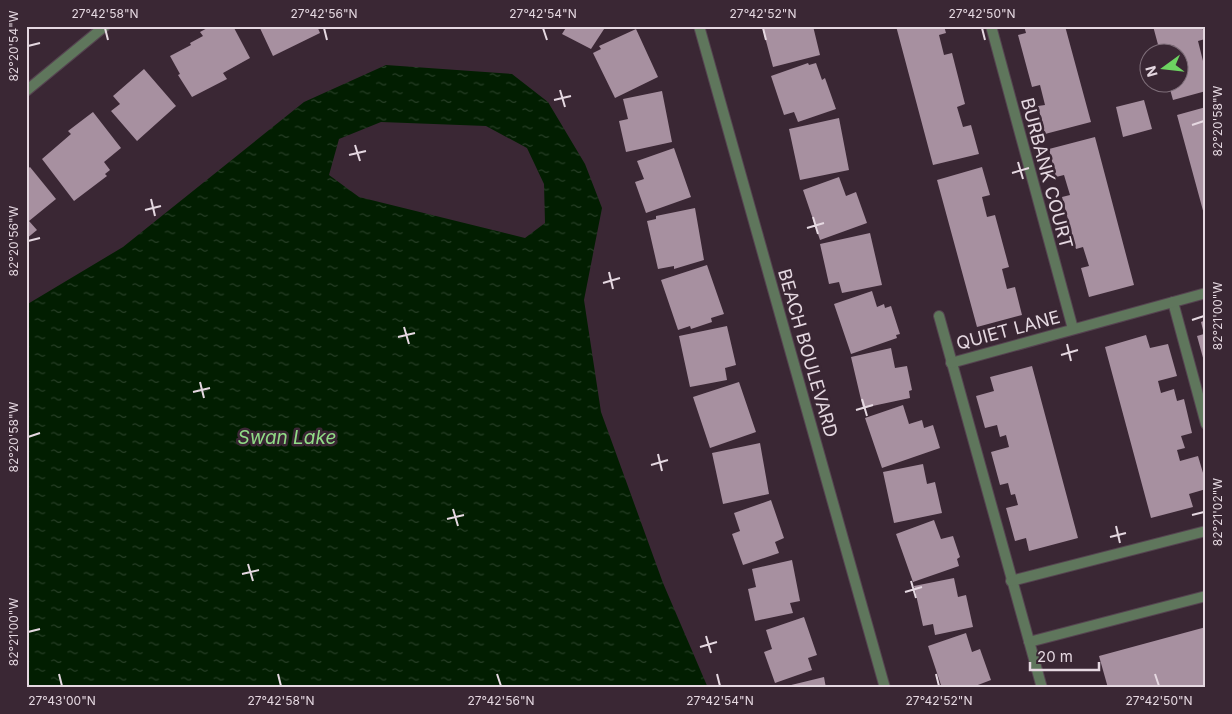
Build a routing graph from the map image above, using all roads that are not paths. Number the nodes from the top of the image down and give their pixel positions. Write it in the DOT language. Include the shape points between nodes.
graph roads {
  1 [pos="105,26"];
  2 [pos="699,26"];
  3 [pos="991,26"];
  4 [pos="26,90"];
  5 [pos="1206,293"];
  6 [pos="1174,302"];
  7 [pos="939,316"];
  8 [pos="1073,329"];
  9 [pos="951,362"];
  10 [pos="1206,424"];
  11 [pos="1206,531"];
  12 [pos="1011,581"];
  13 [pos="1206,596"];
  14 [pos="1029,642"];
  15 [pos="885,688"];
  16 [pos="1042,688"];
  1 -- 4 [label="street"];
  2 -- 15 [label="street, BEACH BOULEVARD"];
  3 -- 8 [label="street, BURBANK COURT"];
  5 -- 6 [label="street, QUIET LANE"];
  6 -- 8 [label="street, QUIET LANE"];
  6 -- 10 [label="street"];
  7 -- 9 [label="street"];
  8 -- 9 [label="street, QUIET LANE"];
  9 -- 12 [label="street"];
  11 -- 12 [label="street"];
  12 -- 14 [label="street"];
  13 -- 14 [label="street"];
  14 -- 16 [label="street"];
}
